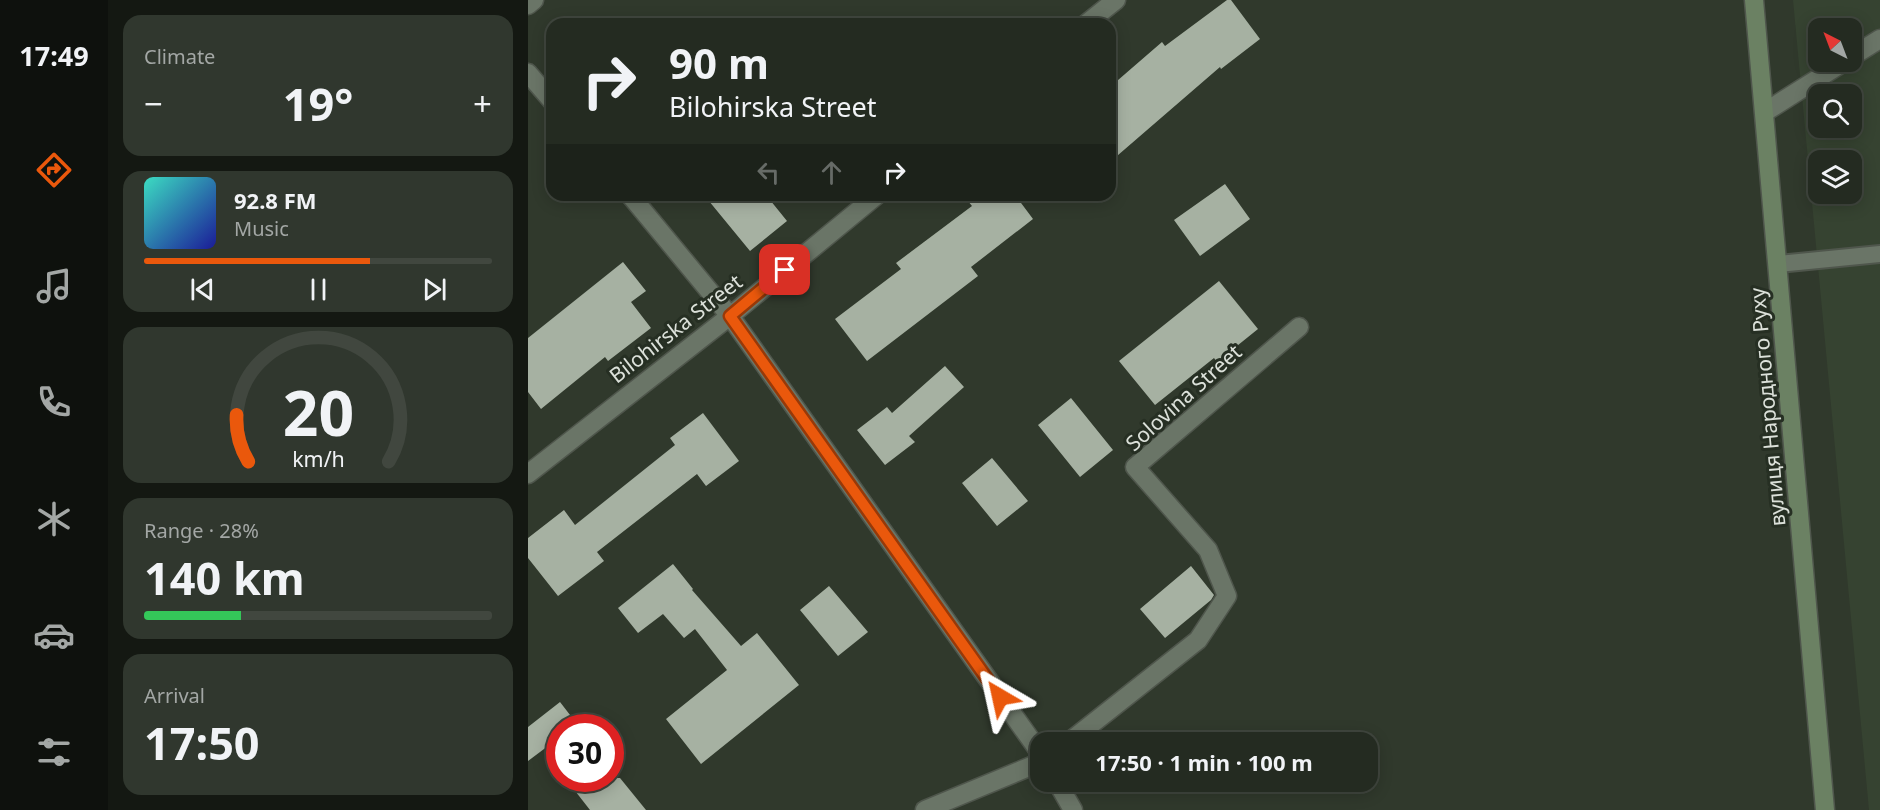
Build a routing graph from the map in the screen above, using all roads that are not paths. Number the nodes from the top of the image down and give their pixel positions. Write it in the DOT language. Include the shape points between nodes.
graph roads {
  1 [pos="534,0"];
  2 [pos="1116,0"];
  3 [pos="1754,0"];
  4 [pos="528,5"];
  5 [pos="1094,18"];
  6 [pos="1880,39"];
  7 [pos="1862,50"];
  8 [pos="1828,72"];
  9 [pos="528,74"];
  10 [pos="546,94"];
  11 [pos="1765,112"];
  12 [pos="635,201"];
  13 [pos="871,201"];
  14 [pos="1880,254"];
  15 [pos="1778,264"];
  16 [pos="730,316"];
  17 [pos="1299,327"];
  18 [pos="528,474"];
  19 [pos="1082,732"];
  20 [pos="1030,739"];
  21 [pos="1030,767"];
  22 [pos="1063,792"];
  23 [pos="925,810"];
  24 [pos="1073,810"];
  25 [pos="1825,810"];
  1 -- 4 [label="street"];
  2 -- 5 [label="street"];
  3 -- 11 [label="main road, вулиця Народного Руху"];
  6 -- 7 [label="street"];
  8 -- 11 [label="street"];
  9 -- 10 [label="street"];
  11 -- 15 [label="main road, вулиця Народного Руху"];
  12 -- 16 [label="street"];
  13 -- 16 [label="street, Bilohirska Street"];
  14 -- 15 [label="lane"];
  15 -- 25 [label="main road, вулиця Народного Руху"];
  16 -- 18 [label="street, Bilohirska Street"];
  16 -- 20 [label="street"];
  17 -- 19 [label="street, Solovina Street" via="1135,467 1208,550 1227,596 1198,640"];
  21 -- 23 [label="street"];
  22 -- 24 [label="street"];
}
